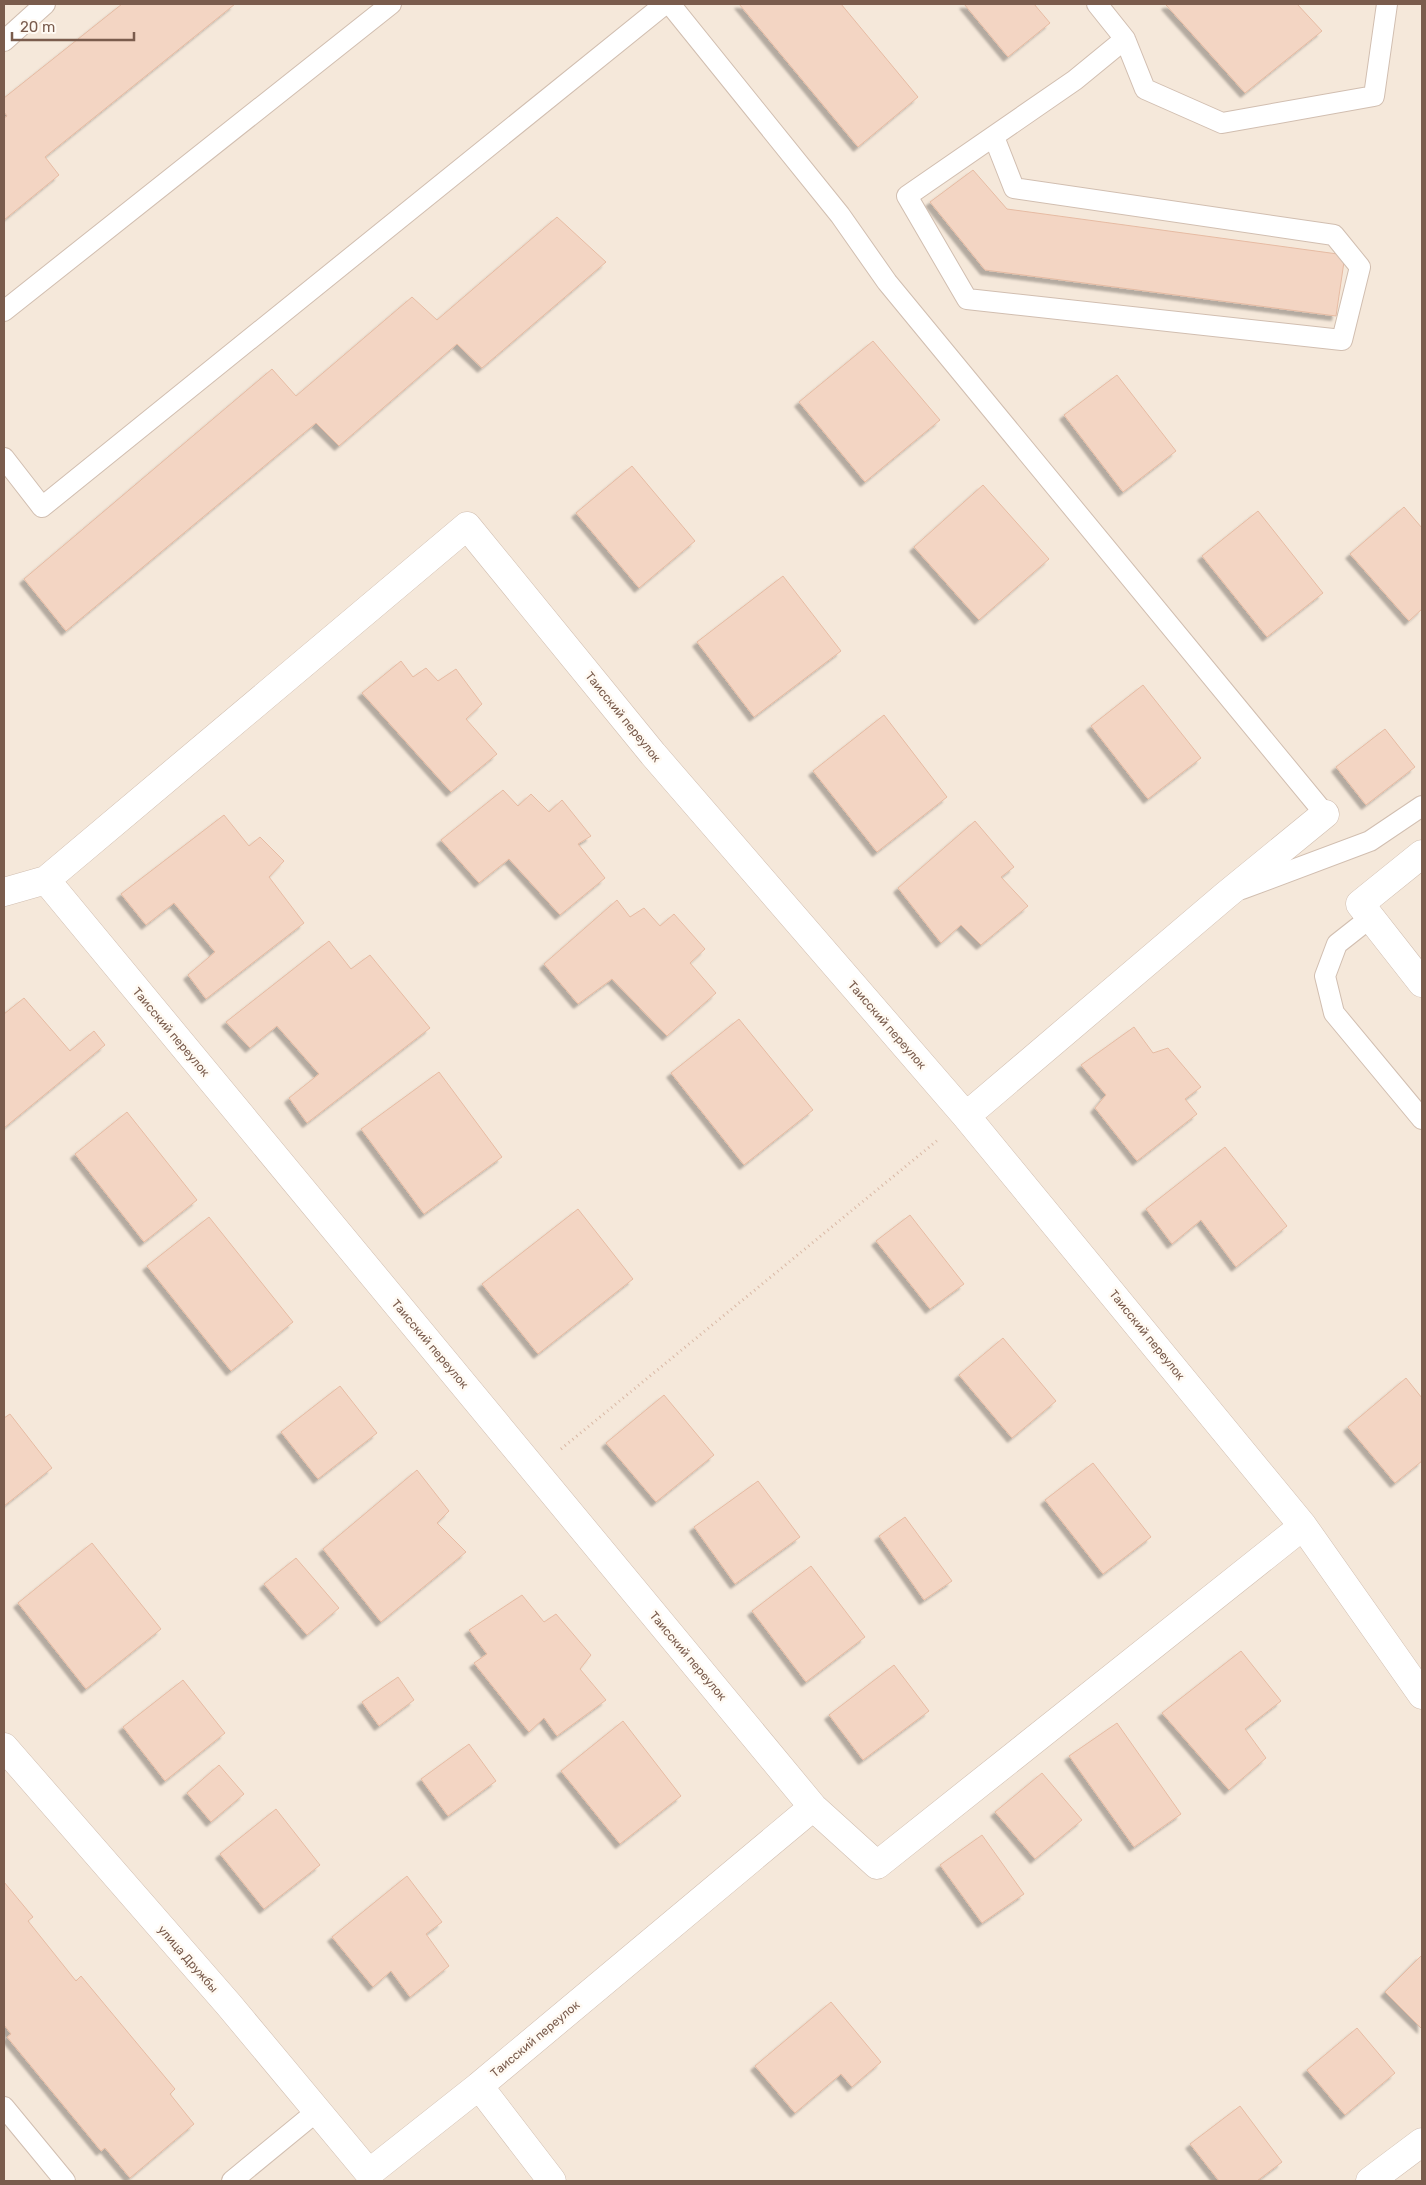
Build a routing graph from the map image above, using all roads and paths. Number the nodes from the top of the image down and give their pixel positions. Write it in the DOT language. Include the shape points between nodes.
graph roads {
  1 [pos="45,4"];
  2 [pos="390,4"];
  3 [pos="665,4"];
  4 [pos="670,4"];
  5 [pos="1097,4"];
  6 [pos="1387,4"];
  7 [pos="1125,39"];
  8 [pos="4,41"];
  9 [pos="994,137"];
  10 [pos="4,311"];
  11 [pos="4,458"];
  12 [pos="1422,806"];
  13 [pos="1325,814"];
  14 [pos="1422,854"];
  15 [pos="46,880"];
  16 [pos="4,892"];
  17 [pos="1226,895"];
  18 [pos="1370,918"];
  19 [pos="1422,983"];
  20 [pos="966,1116"];
  21 [pos="1422,1119"];
  22 [pos="534,1470"];
  23 [pos="1303,1526"];
  24 [pos="1422,1695"];
  25 [pos="4,1747"];
  26 [pos="814,1807"];
  27 [pos="479,2086"];
  28 [pos="4,2107"];
  29 [pos="316,2112"];
  30 [pos="1422,2142"];
  31 [pos="369,2173"];
  32 [pos="65,2181"];
  33 [pos="232,2181"];
  34 [pos="552,2181"];
  35 [pos="1370,2181"];
  1 -- 8 [label="lane"];
  2 -- 10 [label="lane"];
  3 -- 11 [label="lane" via="42,507"];
  4 -- 13 [label="lane" via="840,215 887,282"];
  5 -- 7 [label="lane"];
  6 -- 7 [label="lane" via="1374,96 1222,123 1145,88"];
  7 -- 9 [label="lane" via="1075,80 907,196 967,299 1342,340 1360,267 1334,234 1014,188"];
  12 -- 17 [label="lane" via="1370,841"];
  13 -- 17 [label="street"];
  14 -- 18 [label="street" via="1360,904"];
  15 -- 16 [label="street"];
  15 -- 20 [label="street, Таисский переулок" via="467,526 653,754"];
  15 -- 22 [label="street, Таисский переулок"];
  17 -- 20 [label="street"];
  18 -- 19 [label="street"];
  18 -- 21 [label="lane" via="1337,944 1325,976 1334,1013"];
  20 -- 22 [label="path"];
  20 -- 23 [label="street, Таисский переулок"];
  22 -- 26 [label="street, Таисский переулок"];
  23 -- 24 [label="street, Таисский переулок"];
  23 -- 26 [label="street, Таисский переулок" via="877,1865"];
  25 -- 29 [label="street, улица Дружбы" via="228,2005"];
  26 -- 27 [label="street, Таисский переулок"];
  27 -- 31 [label="street, Таисский переулок"];
  27 -- 34 [label="street"];
  28 -- 32 [label="lane"];
  29 -- 31 [label="street, улица Дружбы"];
  29 -- 33 [label="lane"];
  30 -- 35 [label="street"];
}
